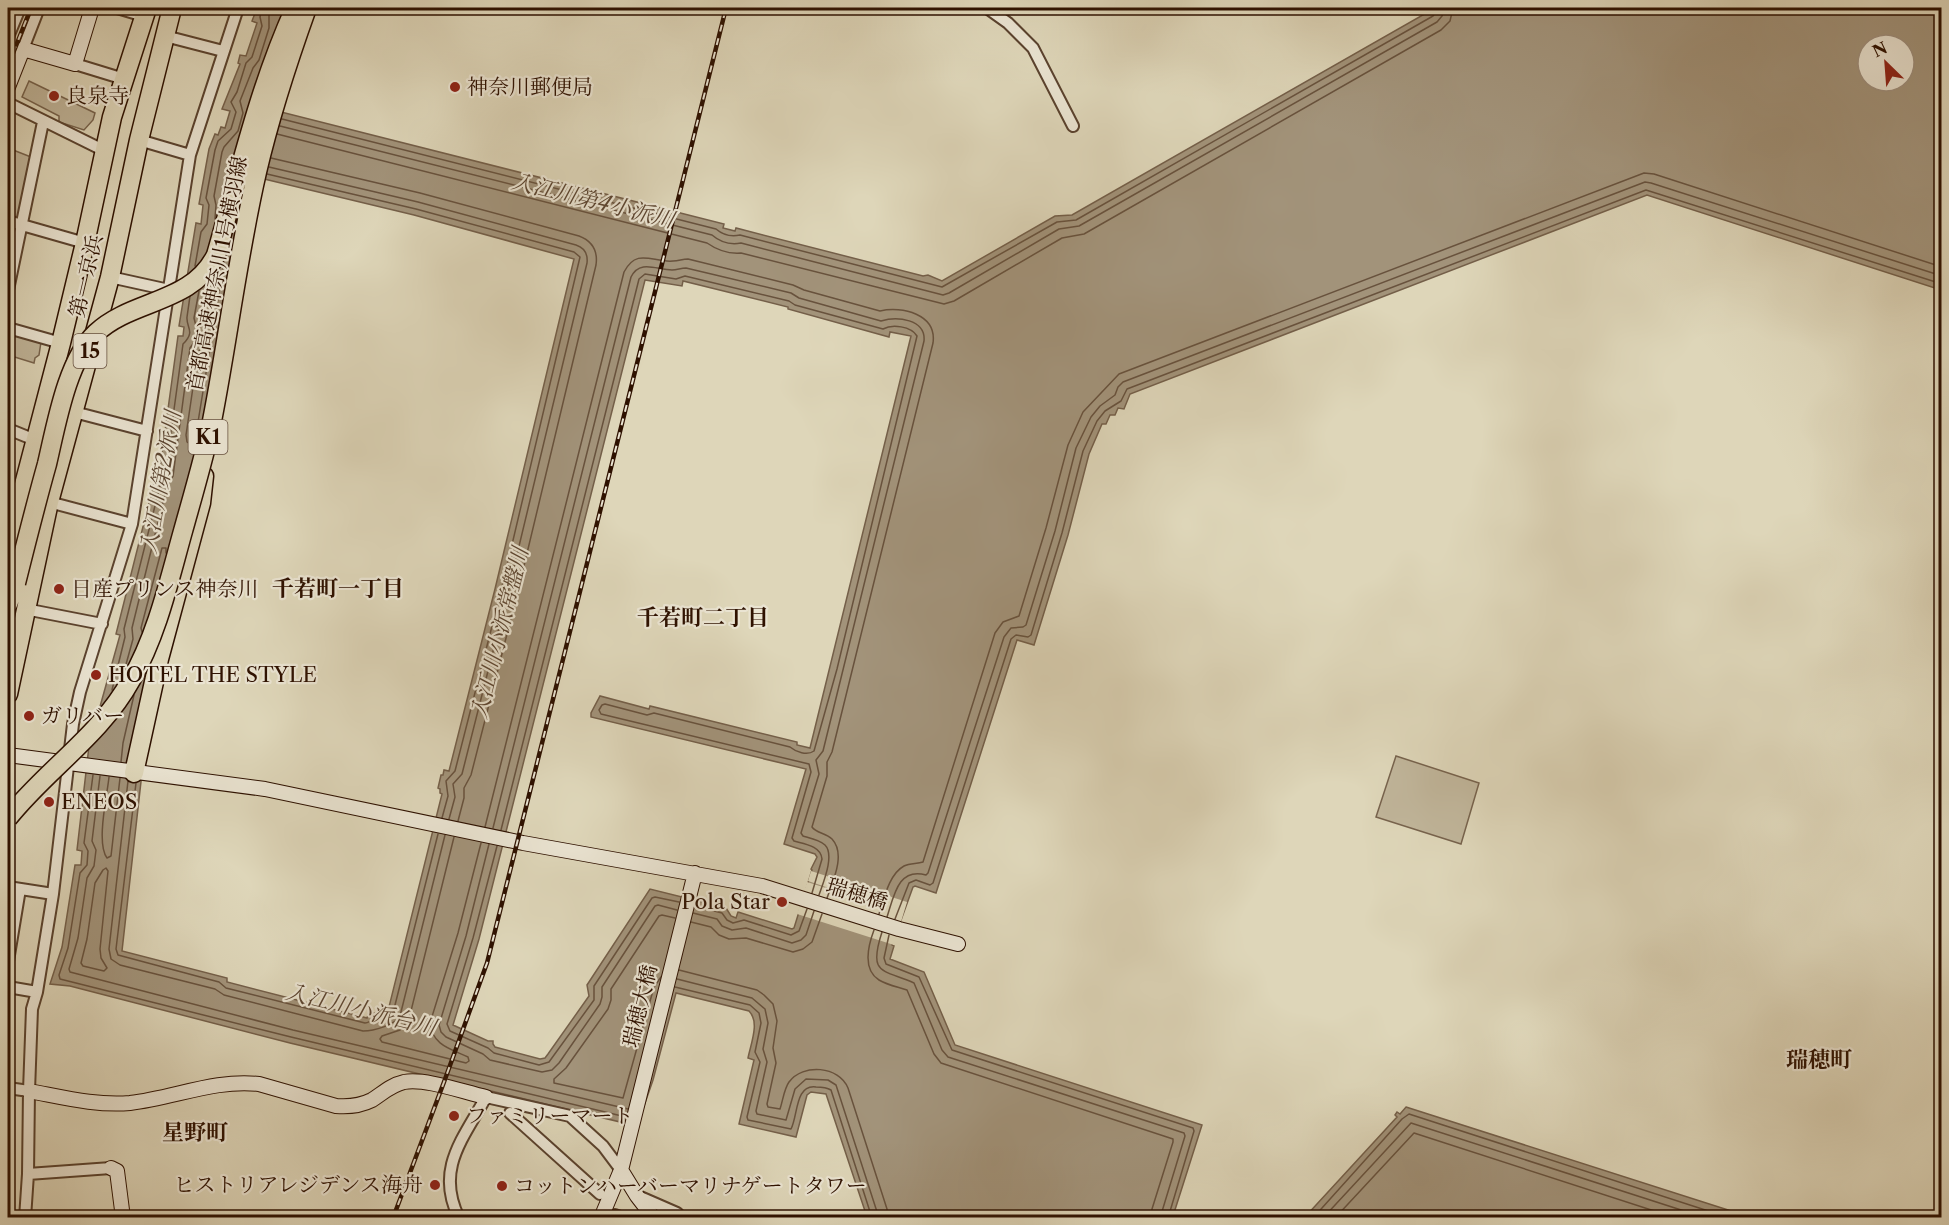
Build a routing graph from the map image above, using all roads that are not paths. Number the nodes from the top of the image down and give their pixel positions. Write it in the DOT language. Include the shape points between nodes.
graph roads {
  1 [pos="20,8"];
  2 [pos="39,8"];
  3 [pos="92,8"];
  4 [pos="117,8"];
  5 [pos="172,8"];
  6 [pos="238,8"];
  7 [pos="296,8"];
  8 [pos="308,8"];
  9 [pos="987,8"];
  10 [pos="146,12"];
  11 [pos="8,33"];
  12 [pos="165,36"];
  13 [pos="22,49"];
  14 [pos="223,51"];
  15 [pos="75,64"];
  16 [pos="124,79"];
  17 [pos="8,87"];
  18 [pos="8,103"];
  19 [pos="43,122"];
  20 [pos="1073,126"];
  21 [pos="139,140"];
  22 [pos="105,151"];
  23 [pos="190,155"];
  24 [pos="8,222"];
  25 [pos="21,226"];
  26 [pos="85,243"];
  27 [pos="81,261"];
  28 [pos="111,272"];
  29 [pos="8,290"];
  30 [pos="169,290"];
  31 [pos="8,327"];
  32 [pos="61,343"];
  33 [pos="74,412"];
  34 [pos="211,424"];
  35 [pos="8,429"];
  36 [pos="147,431"];
  37 [pos="34,440"];
  38 [pos="50,502"];
  39 [pos="132,524"];
  40 [pos="8,546"];
  41 [pos="16,606"];
  42 [pos="102,624"];
  43 [pos="8,694"];
  44 [pos="8,756"];
  45 [pos="67,764"];
  46 [pos="134,773"];
  47 [pos="8,798"];
  48 [pos="8,818"];
  49 [pos="694,873"];
  50 [pos="8,887"];
  51 [pos="20,889"];
  52 [pos="53,894"];
  53 [pos="958,944"];
  54 [pos="8,961"];
  55 [pos="8,987"];
  56 [pos="37,992"];
  57 [pos="8,1088"];
  58 [pos="29,1091"];
  59 [pos="486,1098"];
  60 [pos="510,1113"];
  61 [pos="111,1168"];
  62 [pos="621,1170"];
  63 [pos="28,1174"];
  64 [pos="600,1194"];
  65 [pos="638,1196"];
  66 [pos="25,1218"];
  67 [pos="123,1218"];
  68 [pos="459,1218"];
  69 [pos="602,1218"];
  70 [pos="623,1218"];
  71 [pos="654,1218"];
  72 [pos="682,1218"];
  1 -- 11 [label="street"];
  2 -- 13 [label="street"];
  3 -- 15 [label="street"];
  4 -- 10 [label="street"];
  5 -- 12 [label="highway, 第一京浜 / 15"];
  6 -- 14 [label="street"];
  7 -- 41 [label="highway, bridge" via="267,76 210,266 182,290 111,321 89,340 76,361 16,583"];
  7 -- 47 [label="highway, 首都高速神奈川1号横羽線 / K1, bridge" via="247,171 201,422 141,631 120,676 99,706"];
  8 -- 34 [label="highway, 首都高速神奈川1号横羽線 / K1, bridge" via="281,84 257,173"];
  9 -- 20 [label="street" via="1033,48"];
  10 -- 16 [label="highway, 第一京浜 / 15"];
  12 -- 14 [label="street"];
  12 -- 21 [label="highway, 第一京浜 / 15"];
  13 -- 15 [label="street"];
  13 -- 17 [label="street"];
  14 -- 23 [label="street"];
  15 -- 16 [label="street"];
  16 -- 22 [label="highway, 第一京浜 / 15"];
  18 -- 19 [label="street"];
  19 -- 22 [label="street"];
  19 -- 25 [label="street"];
  21 -- 23 [label="street"];
  21 -- 28 [label="highway, 第一京浜 / 15"];
  22 -- 26 [label="highway, 第一京浜 / 15"];
  23 -- 30 [label="street"];
  24 -- 25 [label="street"];
  25 -- 26 [label="street"];
  25 -- 29 [label="street"];
  26 -- 27 [label="highway, 第一京浜 / 15"];
  27 -- 28 [label="highway"];
  27 -- 32 [label="highway, 第一京浜 / 15"];
  28 -- 30 [label="street"];
  28 -- 33 [label="highway, 第一京浜 / 15"];
  30 -- 36 [label="street"];
  31 -- 32 [label="street"];
  32 -- 37 [label="highway, 第一京浜 / 15"];
  33 -- 36 [label="street"];
  33 -- 38 [label="highway, 第一京浜 / 15"];
  34 -- 46 [label="highway, bridge" via="201,503 159,659"];
  34 -- 48 [label="highway, 首都高速神奈川1号横羽線 / K1, bridge" via="169,580 139,667 97,726"];
  35 -- 37 [label="street"];
  36 -- 39 [label="street"];
  37 -- 40 [label="highway, 第一京浜 / 15"];
  38 -- 39 [label="street"];
  38 -- 41 [label="highway, 第一京浜 / 15"];
  39 -- 42 [label="street"];
  41 -- 42 [label="street"];
  41 -- 43 [label="highway, 第一京浜 / 15"];
  42 -- 45 [label="street" via="80,692"];
  44 -- 45 [label="street, 瑞穂橋"];
  45 -- 46 [label="street, 瑞穂橋"];
  45 -- 52 [label="street"];
  46 -- 49 [label="street, 瑞穂橋" via="265,789 568,852"];
  49 -- 53 [label="street, 瑞穂橋" via="762,886"];
  49 -- 62 [label="street, 瑞穂大橋"];
  50 -- 51 [label="street"];
  51 -- 52 [label="street"];
  51 -- 54 [label="street"];
  52 -- 56 [label="street"];
  55 -- 56 [label="street"];
  56 -- 58 [label="street" via="32,1009"];
  57 -- 58 [label="street"];
  58 -- 59 [label="street" via="108,1104 151,1100 230,1083 259,1084 336,1106 351,1106 410,1081"];
  58 -- 63 [label="street"];
  59 -- 62 [label="street" via="570,1116 603,1146"];
  59 -- 68 [label="street" via="451,1163 450,1192"];
  60 -- 64 [label="street"];
  61 -- 63 [label="street"];
  61 -- 67 [label="street" via="117,1171"];
  62 -- 65 [label="street"];
  62 -- 69 [label="street, 瑞穂大橋"];
  63 -- 66 [label="street"];
  65 -- 71 [label="street"];
  65 -- 72 [label="street"];
  69 -- 70 [label="street"];
}
